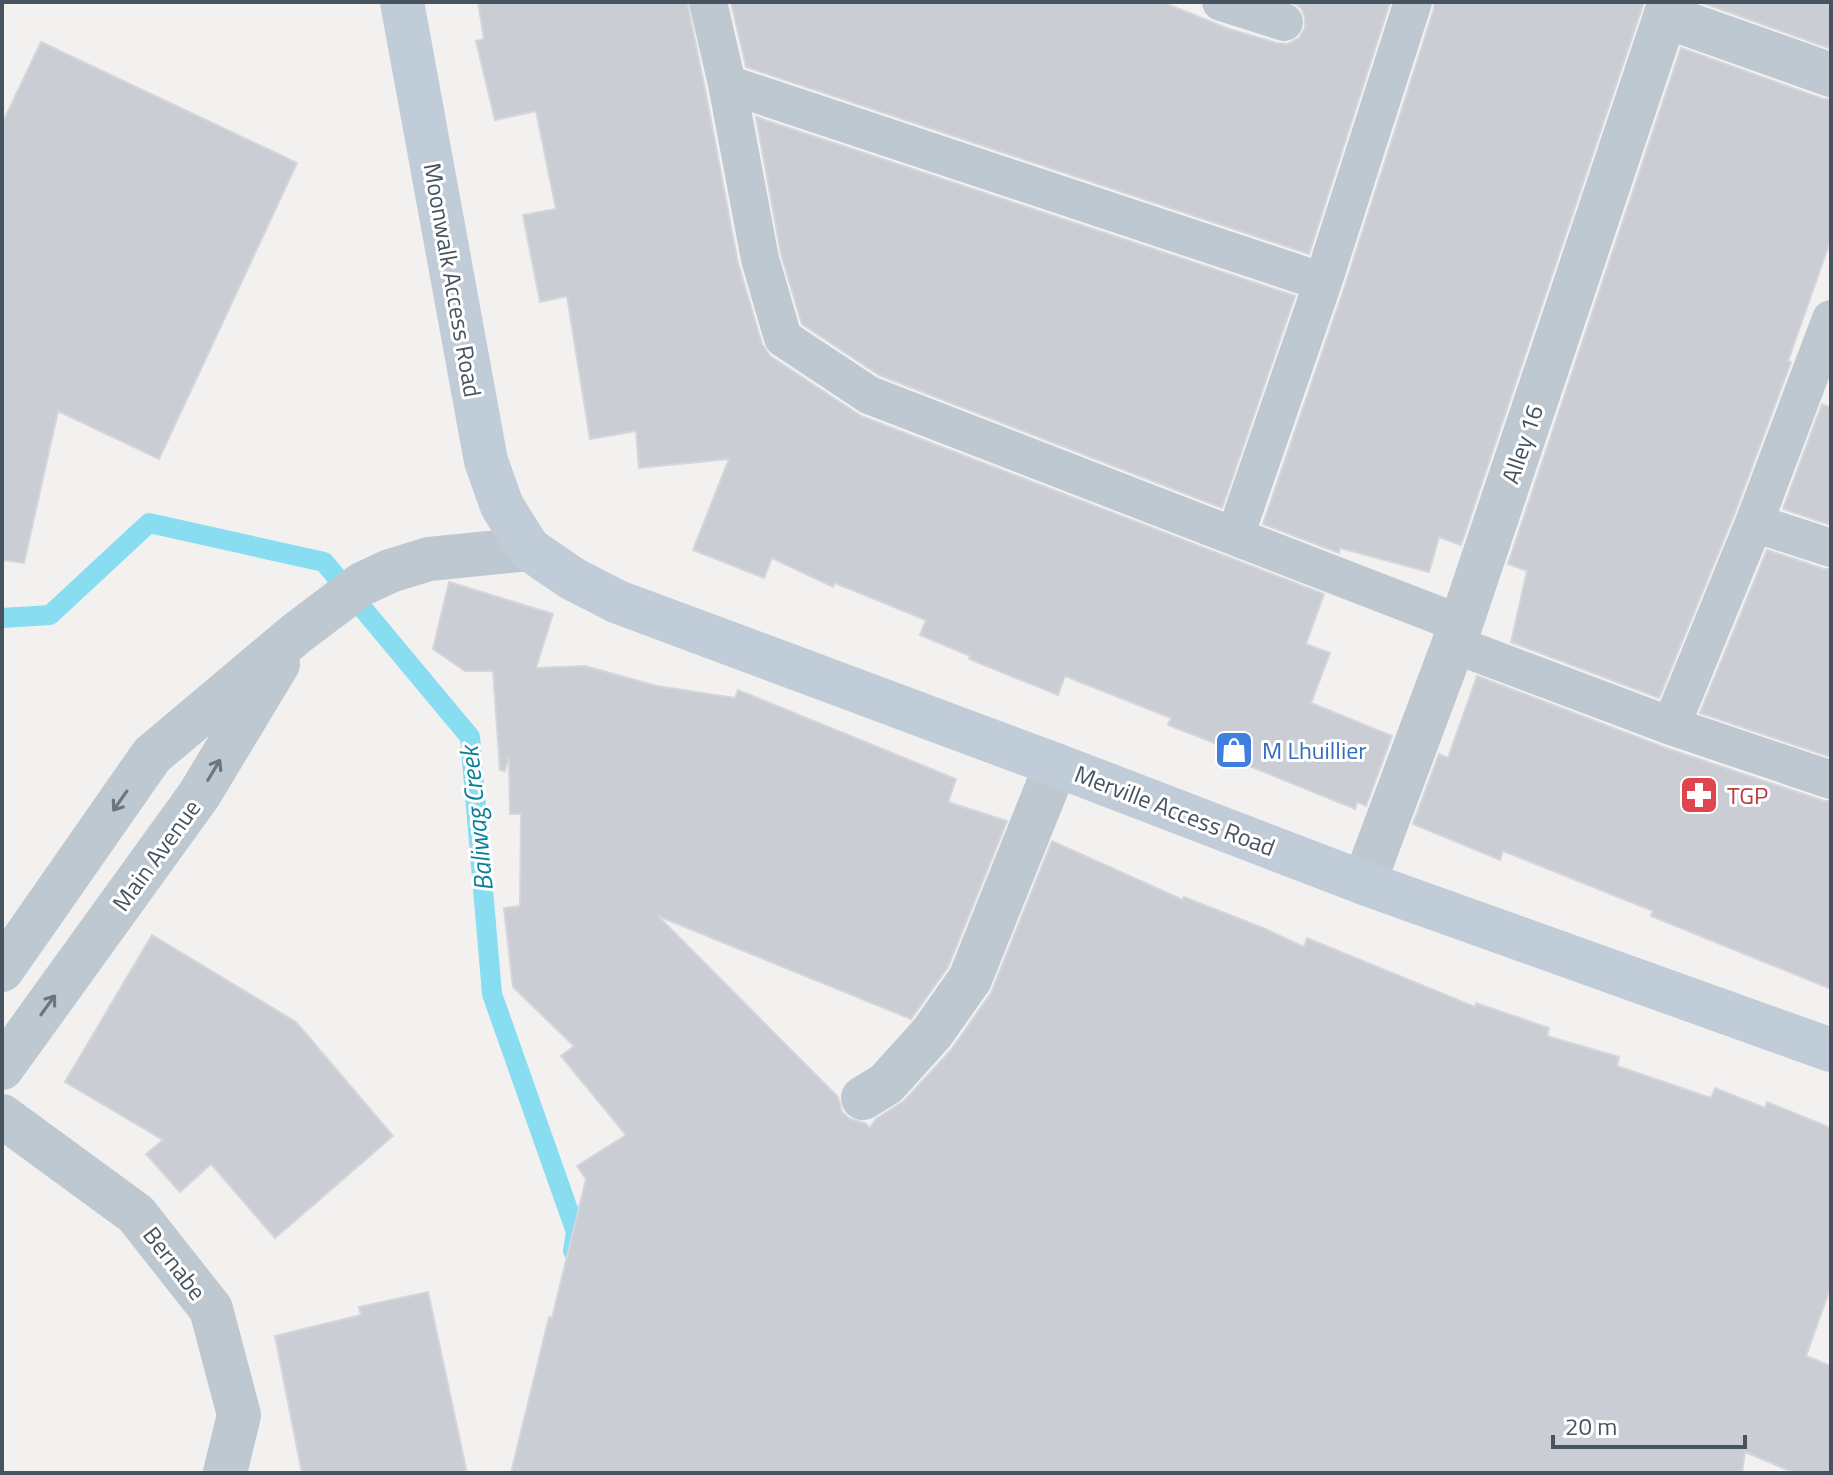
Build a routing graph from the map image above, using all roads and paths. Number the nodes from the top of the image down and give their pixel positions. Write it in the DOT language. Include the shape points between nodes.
graph roads {
  1 [pos="402,2"];
  2 [pos="708,2"];
  3 [pos="1221,2"];
  4 [pos="1413,2"];
  5 [pos="1668,9"];
  6 [pos="1284,22"];
  7 [pos="1831,75"];
  8 [pos="727,84"];
  9 [pos="1323,282"];
  10 [pos="1831,319"];
  11 [pos="1754,523"];
  12 [pos="1235,536"];
  13 [pos="1831,548"];
  14 [pos="529,549"];
  15 [pos="297,633"];
  16 [pos="1457,634"];
  17 [pos="1671,726"];
  18 [pos="1056,765"];
  19 [pos="1831,780"];
  20 [pos="1364,883"];
  21 [pos="2,970"];
  22 [pos="1831,1050"];
  23 [pos="2,1068"];
  24 [pos="863,1098"];
  25 [pos="2,1116"];
  26 [pos="225,1473"];
  1 -- 14 [label="street, Moonwalk Access Road" via="486,461 502,506"];
  2 -- 8 [label="lane"];
  3 -- 6 [label="lane"];
  4 -- 9 [label="lane"];
  5 -- 7 [label="street"];
  5 -- 16 [label="street, Alley 16"];
  8 -- 9 [label="lane"];
  8 -- 12 [label="lane" via="760,259 783,338 869,395"];
  9 -- 12 [label="lane"];
  10 -- 11 [label="lane"];
  11 -- 13 [label="lane"];
  11 -- 17 [label="lane"];
  12 -- 16 [label="lane"];
  14 -- 15 [label="street, Main Avenue" via="429,559 390,571 362,584"];
  14 -- 18 [label="street, Merville Access Road" via="618,602"];
  15 -- 21 [label="street, Main Avenue, one-way" via="152,755"];
  23 -- 15 [label="street, Main Avenue, one-way" via="199,795"];
  16 -- 17 [label="lane"];
  16 -- 20 [label="street, Alley 16"];
  17 -- 19 [label="lane"];
  18 -- 20 [label="street, Merville Access Road"];
  18 -- 24 [label="street" via="970,979 932,1033 886,1084"];
  20 -- 22 [label="street, Merville Access Road"];
  25 -- 26 [label="street, Bernabe" via="136,1214 211,1309 239,1415"];
}
